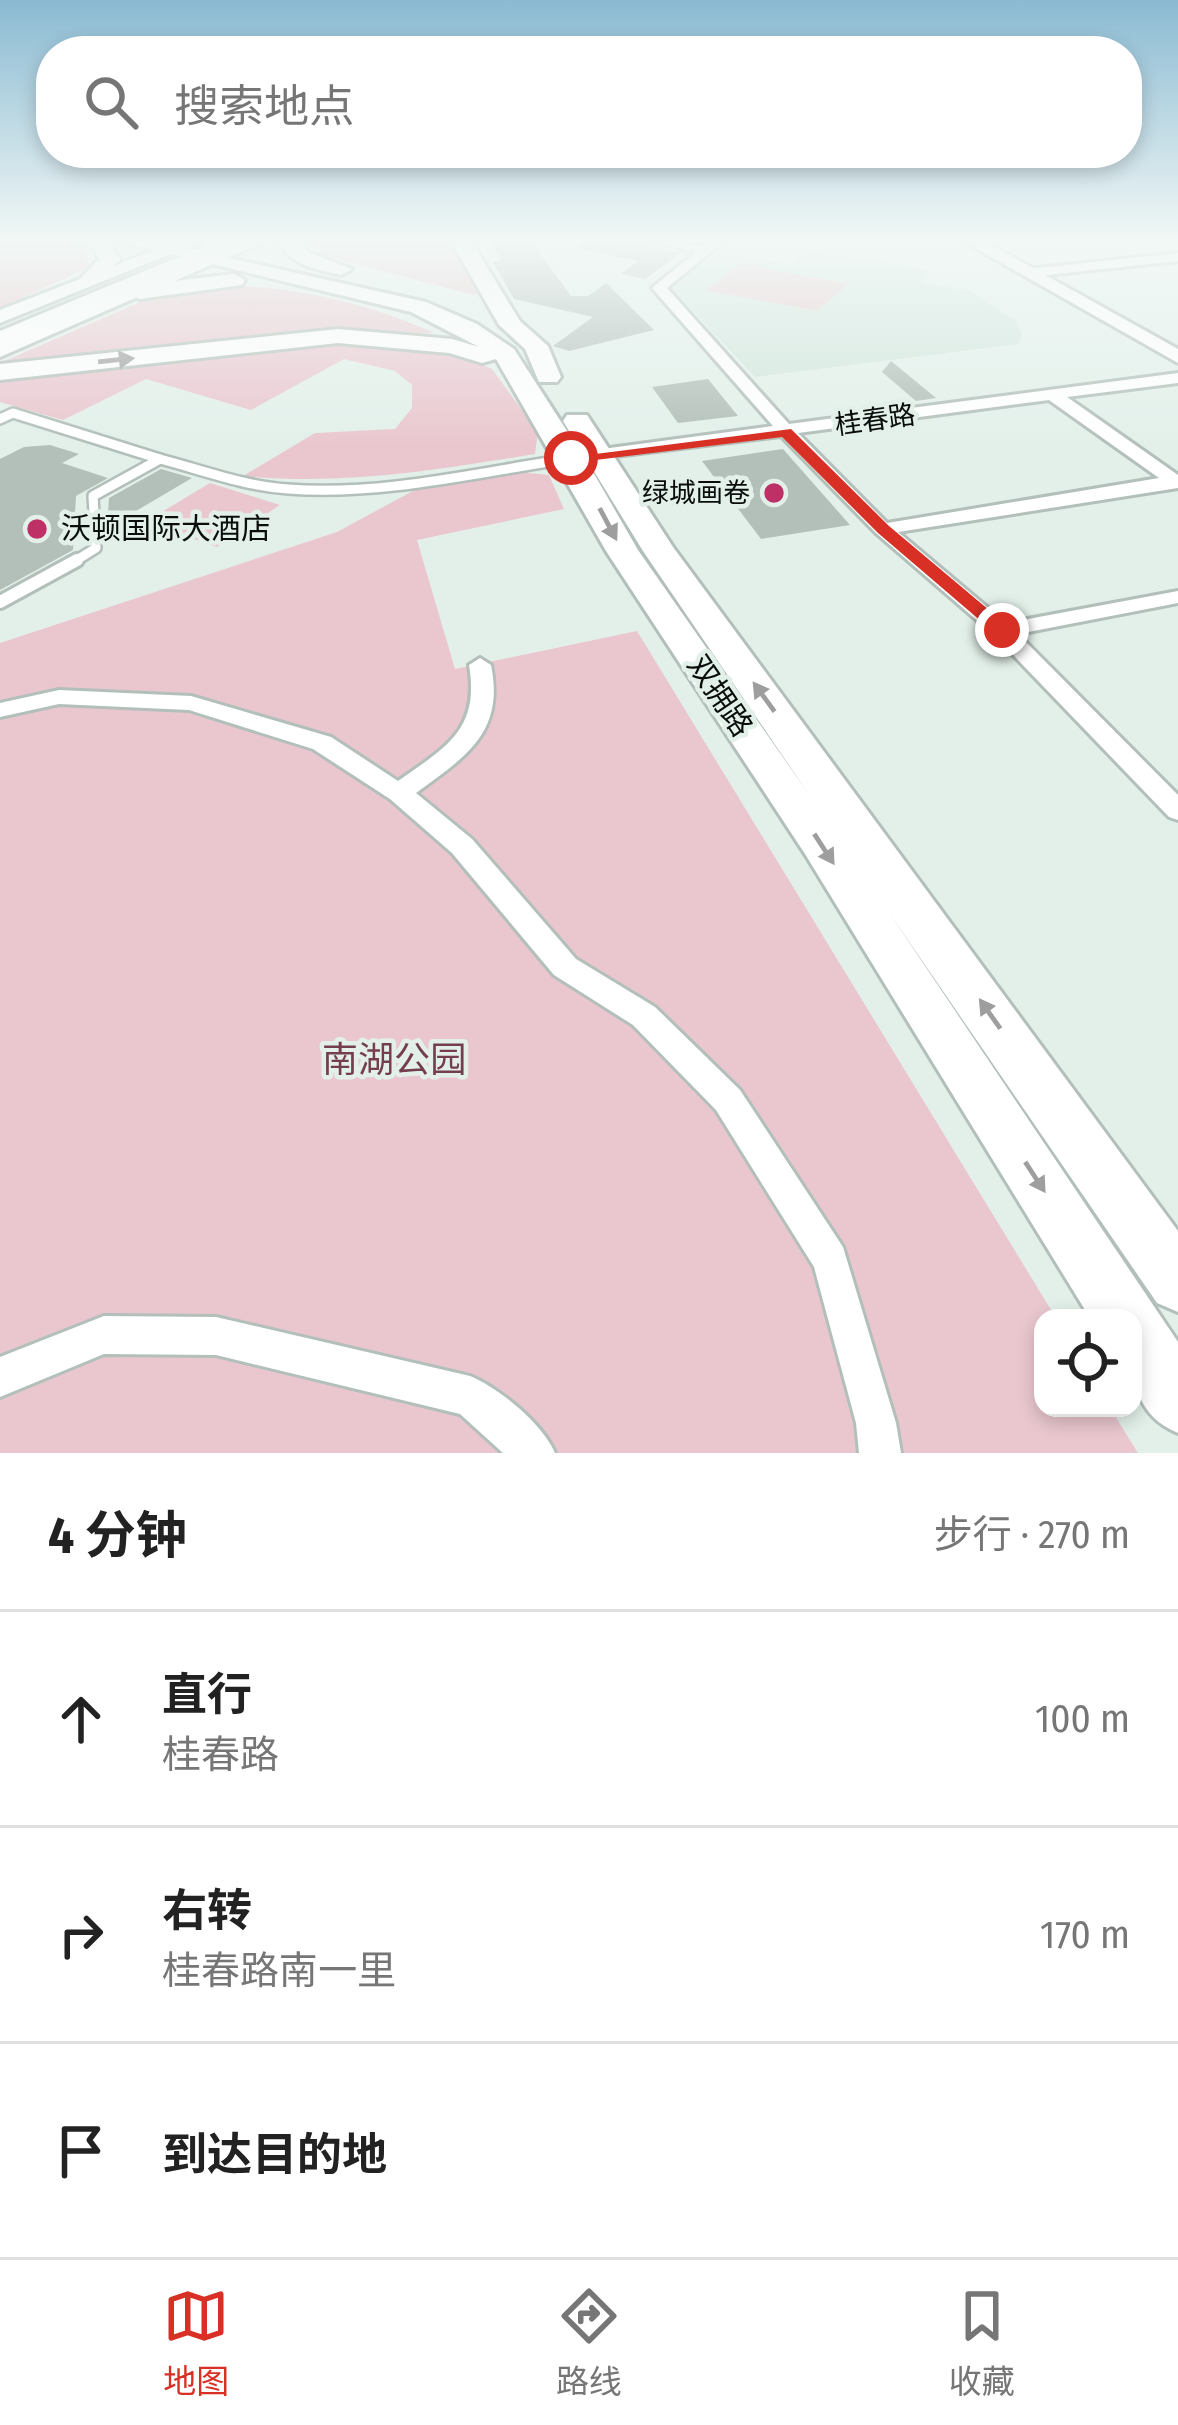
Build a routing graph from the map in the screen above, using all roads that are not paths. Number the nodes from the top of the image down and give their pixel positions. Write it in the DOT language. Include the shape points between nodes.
graph roads {
  1 [pos="64,309"];
  2 [pos="99,309"];
  3 [pos="422,309"];
  4 [pos="441,309"];
  5 [pos="471,309"];
  6 [pos="501,309"];
  7 [pos="677,309"];
  8 [pos="1092,309"];
  9 [pos="511,325"];
  10 [pos="0,336"];
  11 [pos="0,351"];
  12 [pos="1178,357"];
  13 [pos="0,372"];
  14 [pos="1178,378"];
  15 [pos="536,379"];
  16 [pos="1054,396"];
  17 [pos="0,418"];
  18 [pos="786,432"];
  19 [pos="586,457"];
  20 [pos="160,459"];
  21 [pos="1176,482"];
  22 [pos="883,529"];
  23 [pos="1178,597"];
  24 [pos="0,602"];
  25 [pos="1002,630"];
  26 [pos="480,664"];
  27 [pos="0,710"];
  28 [pos="399,793"];
  29 [pos="1178,812"];
  30 [pos="1178,1282"];
  31 [pos="1120,1309"];
  32 [pos="1142,1344"];
  33 [pos="0,1376"];
  34 [pos="1178,1400"];
  35 [pos="534,1453"];
  36 [pos="880,1453"];
  1 -- 10 [label="highway"];
  2 -- 11 [label="street"];
  3 -- 15 [label="main road, 双拥路" via="469,329"];
  4 -- 15 [label="main road, 双拥路" via="480,326"];
  5 -- 9 [label="main road"];
  6 -- 9 [label="main road"];
  7 -- 18 [label="street"];
  8 -- 12 [label="street"];
  9 -- 15 [label="main road" via="536,346"];
  13 -- 15 [label="main road, one-way" via="338,335 452,346 486,358 501,374"];
  14 -- 16 [label="street, 桂春路"];
  15 -- 19 [label="main road, 双拥路"];
  16 -- 18 [label="street, 桂春路"];
  16 -- 21 [label="street"];
  17 -- 20 [label="lane" via="13,413"];
  18 -- 19 [label="street, 桂春路"];
  18 -- 22 [label="street"];
  19 -- 20 [label="lane" via="294,489"];
  30 -- 19 [label="main road, 双拥路, one-way"];
  19 -- 31 [label="main road, 双拥路, one-way" via="622,551"];
  20 -- 24 [label="lane" via="93,496 96,548"];
  21 -- 22 [label="street"];
  22 -- 25 [label="street"];
  23 -- 25 [label="street"];
  25 -- 29 [label="street"];
  26 -- 28 [label="street" via="486,701 477,728"];
  27 -- 28 [label="street" via="58,697 191,703 322,743"];
  28 -- 36 [label="street" via="462,846 565,967 644,1016 728,1100 830,1260"];
  32 -- 34 [label="main road"];
  33 -- 35 [label="street" via="104,1335 216,1336 470,1396"];
}
